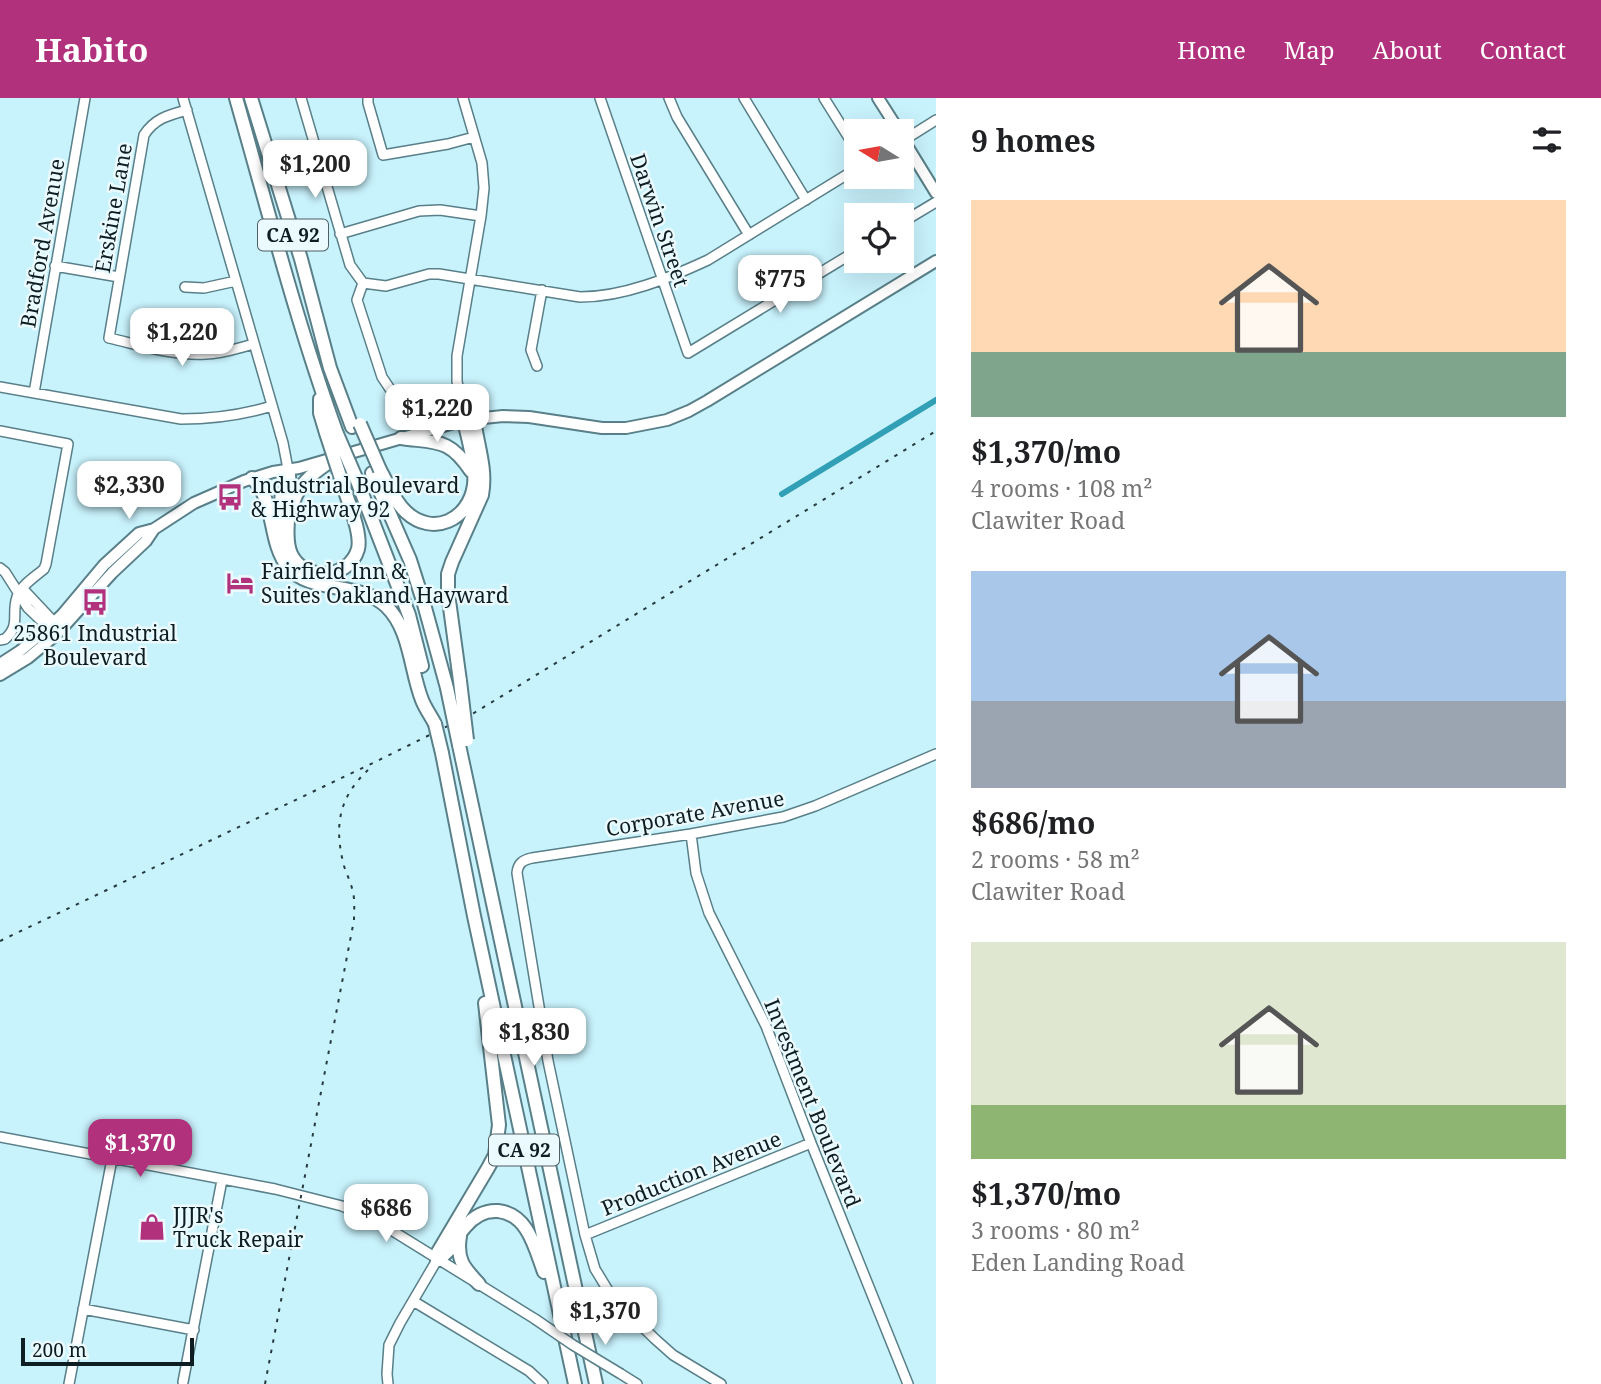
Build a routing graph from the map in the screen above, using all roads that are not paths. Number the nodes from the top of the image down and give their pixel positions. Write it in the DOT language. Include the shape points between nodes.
graph roads {
  1 [pos="85,98"];
  2 [pos="183,98"];
  3 [pos="236,98"];
  4 [pos="252,98"];
  5 [pos="301,98"];
  6 [pos="368,98"];
  7 [pos="463,98"];
  8 [pos="600,98"];
  9 [pos="669,98"];
  10 [pos="744,98"];
  11 [pos="824,98"];
  12 [pos="878,98"];
  13 [pos="187,110"];
  14 [pos="890,119"];
  15 [pos="936,120"];
  16 [pos="844,130"];
  17 [pos="914,131"];
  18 [pos="474,137"];
  19 [pos="914,158"];
  20 [pos="844,176"];
  21 [pos="936,193"];
  22 [pos="806,200"];
  23 [pos="936,202"];
  24 [pos="914,215"];
  25 [pos="481,216"];
  26 [pos="340,234"];
  27 [pos="749,235"];
  28 [pos="844,258"];
  29 [pos="936,261"];
  30 [pos="55,266"];
  31 [pos="119,277"];
  32 [pos="470,278"];
  33 [pos="661,278"];
  34 [pos="236,281"];
  35 [pos="363,283"];
  36 [pos="185,287"];
  37 [pos="542,290"];
  38 [pos="254,344"];
  39 [pos="537,366"];
  40 [pos="0,387"];
  41 [pos="390,389"];
  42 [pos="34,393"];
  43 [pos="272,406"];
  44 [pos="469,419"];
  45 [pos="0,431"];
  46 [pos="331,434"];
  47 [pos="401,438"];
  48 [pos="340,455"];
  49 [pos="288,469"];
  50 [pos="376,472"];
  51 [pos="474,474"];
  52 [pos="252,478"];
  53 [pos="289,517"];
  54 [pos="276,540"];
  55 [pos="0,568"];
  56 [pos="20,591"];
  57 [pos="34,609"];
  58 [pos="16,616"];
  59 [pos="53,628"];
  60 [pos="0,640"];
  61 [pos="0,664"];
  62 [pos="0,675"];
  63 [pos="426,699"];
  64 [pos="463,742"];
  65 [pos="936,754"];
  66 [pos="691,834"];
  67 [pos="474,916"];
  68 [pos="0,1137"];
  69 [pos="811,1143"];
  70 [pos="112,1159"];
  71 [pos="222,1180"];
  72 [pos="462,1231"];
  73 [pos="585,1235"];
  74 [pos="437,1260"];
  75 [pos="479,1284"];
  76 [pos="413,1301"];
  77 [pos="83,1309"];
  78 [pos="562,1326"];
  79 [pos="194,1330"];
  80 [pos="183,1382"];
  81 [pos="69,1384"];
  82 [pos="388,1384"];
  83 [pos="543,1384"];
  84 [pos="575,1384"];
  85 [pos="598,1384"];
  86 [pos="637,1384"];
  87 [pos="721,1384"];
  88 [pos="908,1384"];
  1 -- 30 [label="street, Bradford Avenue"];
  2 -- 13 [label="street"];
  3 -- 46 [label="highway, CA 92" via="320,388 320,413"];
  4 -- 50 [label="highway, CA 92" via="330,368"];
  5 -- 26 [label="street"];
  6 -- 18 [label="street" via="383,155"];
  7 -- 18 [label="street"];
  8 -- 33 [label="street, Darwin Street"];
  9 -- 27 [label="street"];
  10 -- 22 [label="street"];
  11 -- 16 [label="street"];
  12 -- 14 [label="main road"];
  13 -- 31 [label="street, Erskine Lane" via="156,120 145,135"];
  13 -- 34 [label="street"];
  15 -- 17 [label="street"];
  18 -- 25 [label="street" via="484,175"];
  19 -- 21 [label="main road"];
  20 -- 22 [label="street"];
  22 -- 27 [label="street"];
  23 -- 24 [label="street"];
  25 -- 26 [label="street" via="430,209"];
  25 -- 32 [label="street"];
  26 -- 35 [label="street" via="350,265"];
  27 -- 33 [label="street" via="708,260"];
  28 -- 33 [label="street, Darwin Street" via="688,354"];
  29 -- 44 [label="main road" via="707,401 667,420 602,428 529,417"];
  30 -- 31 [label="street"];
  30 -- 42 [label="street, Bradford Avenue"];
  31 -- 38 [label="street, Erskine Lane" via="109,338 197,354"];
  32 -- 35 [label="street" via="429,274 386,286"];
  32 -- 37 [label="street"];
  32 -- 44 [label="street" via="456,368"];
  33 -- 37 [label="street" via="597,297"];
  34 -- 36 [label="street"];
  34 -- 38 [label="street"];
  35 -- 41 [label="street" via="357,300"];
  37 -- 39 [label="street" via="531,350"];
  38 -- 43 [label="street"];
  40 -- 42 [label="street"];
  42 -- 43 [label="street" via="181,419 230,416"];
  43 -- 49 [label="street"];
  44 -- 47 [label="main road"];
  44 -- 51 [label="highway"];
  44 -- 64 [label="highway, bridge" via="484,483 448,582"];
  45 -- 56 [label="street" via="68,444 46,564"];
  46 -- 53 [label="highway, bridge" via="358,539 358,550 348,566 328,574 313,573 295,562 288,548"];
  46 -- 63 [label="highway, CA 92, bridge" via="356,478 409,615"];
  47 -- 48 [label="main road"];
  47 -- 51 [label="highway" via="444,444 460,454"];
  48 -- 49 [label="main road"];
  48 -- 53 [label="highway" via="301,486"];
  49 -- 52 [label="main road"];
  49 -- 53 [label="highway"];
  49 -- 54 [label="highway"];
  50 -- 51 [label="highway" via="402,508 426,524 460,513 471,495"];
  50 -- 64 [label="highway, CA 92, bridge" via="410,560"];
  52 -- 54 [label="highway" via="262,490"];
  52 -- 59 [label="main road" via="197,502 154,530 139,533"];
  54 -- 63 [label="highway" via="283,560 300,577 367,594 391,612"];
  55 -- 56 [label="street"];
  56 -- 57 [label="street"];
  56 -- 58 [label="street"];
  57 -- 58 [label="street" via="21,610"];
  57 -- 59 [label="street"];
  58 -- 60 [label="street" via="10,635"];
  59 -- 61 [label="main road"];
  59 -- 62 [label="main road" via="28,658"];
  63 -- 67 [label="highway, CA 92, bridge" via="442,753"];
  64 -- 85 [label="highway, CA 92" via="466,779 511,994"];
  65 -- 66 [label="street, Corporate Avenue" via="802,811"];
  66 -- 69 [label="street, Investment Boulevard" via="696,873 709,913 766,1026"];
  66 -- 73 [label="street, Corporate Avenue" via="532,858 518,867 548,1061"];
  67 -- 74 [label="highway" via="498,1139 495,1155"];
  67 -- 78 [label="highway, CA 92"];
  68 -- 70 [label="street"];
  69 -- 73 [label="street, Production Avenue"];
  69 -- 88 [label="street, Investment Boulevard"];
  70 -- 71 [label="street"];
  70 -- 77 [label="street"];
  71 -- 74 [label="street" via="342,1206 375,1220"];
  71 -- 79 [label="street"];
  72 -- 74 [label="highway" via="446,1255"];
  72 -- 75 [label="highway" via="460,1261"];
  72 -- 78 [label="highway" via="471,1220 493,1211 512,1214 521,1222 528,1230"];
  73 -- 87 [label="street" via="595,1269 618,1303 673,1355"];
  74 -- 75 [label="street"];
  74 -- 76 [label="street"];
  75 -- 86 [label="street, bridge"];
  76 -- 82 [label="street" via="389,1345"];
  76 -- 83 [label="street"];
  77 -- 79 [label="street"];
  77 -- 81 [label="street"];
  78 -- 84 [label="highway, CA 92"];
  79 -- 80 [label="street"];
}
